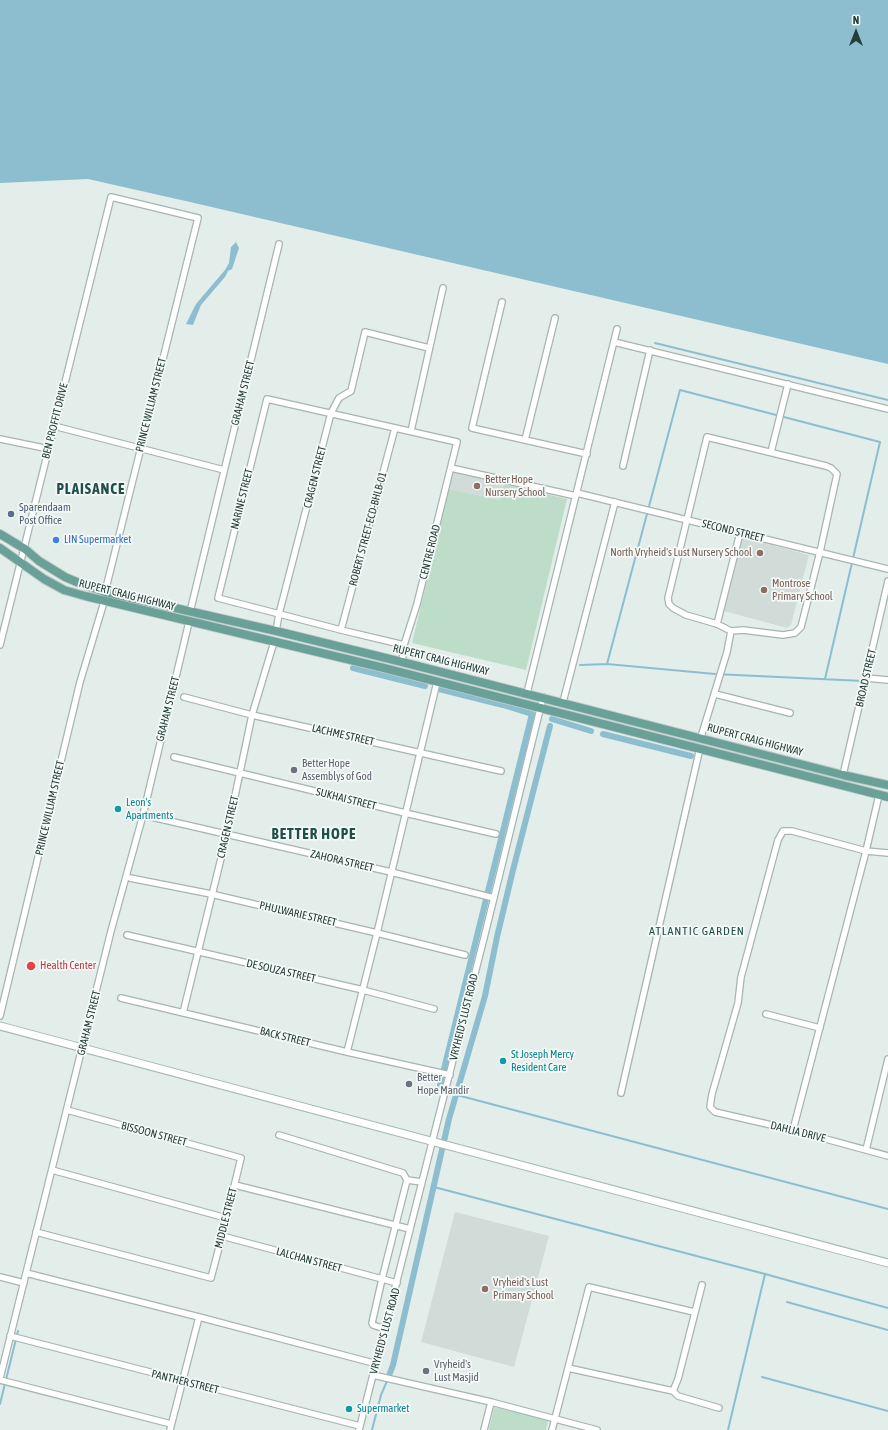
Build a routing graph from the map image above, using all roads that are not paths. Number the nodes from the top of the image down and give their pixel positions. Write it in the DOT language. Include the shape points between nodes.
graph roads {
  1 [pos="111,197"];
  2 [pos="279,244"];
  3 [pos="443,288"];
  4 [pos="502,302"];
  5 [pos="555,318"];
  6 [pos="618,329"];
  7 [pos="614,342"];
  8 [pos="430,348"];
  9 [pos="650,350"];
  10 [pos="788,384"];
  11 [pos="888,409"];
  12 [pos="331,413"];
  13 [pos="54,426"];
  14 [pos="395,428"];
  15 [pos="411,431"];
  16 [pos="0,439"];
  17 [pos="525,440"];
  18 [pos="141,448"];
  19 [pos="48,449"];
  20 [pos="771,452"];
  21 [pos="587,454"];
  22 [pos="623,466"];
  23 [pos="451,468"];
  24 [pos="224,470"];
  25 [pos="576,494"];
  26 [pos="615,502"];
  27 [pos="686,520"];
  28 [pos="740,533"];
  29 [pos="0,534"];
  30 [pos="0,548"];
  31 [pos="25,549"];
  32 [pos="820,552"];
  33 [pos="21,563"];
  34 [pos="888,569"];
  35 [pos="888,581"];
  36 [pos="105,592"];
  37 [pos="104,602"];
  38 [pos="190,612"];
  39 [pos="279,614"];
  40 [pos="189,622"];
  41 [pos="717,624"];
  42 [pos="341,630"];
  43 [pos="276,631"];
  44 [pos="731,631"];
  45 [pos="274,642"];
  46 [pos="0,645"];
  47 [pos="404,645"];
  48 [pos="402,662"];
  49 [pos="866,678"];
  50 [pos="888,680"];
  51 [pos="437,682"];
  52 [pos="527,693"];
  53 [pos="715,694"];
  54 [pos="184,697"];
  55 [pos="543,697"];
  56 [pos="563,702"];
  57 [pos="540,709"];
  58 [pos="790,713"];
  59 [pos="252,715"];
  60 [pos="701,737"];
  61 [pos="700,748"];
  62 [pos="419,752"];
  63 [pos="174,757"];
  64 [pos="501,771"];
  65 [pos="241,773"];
  66 [pos="843,774"];
  67 [pos="888,785"];
  68 [pos="879,795"];
  69 [pos="888,797"];
  70 [pos="405,813"];
  71 [pos="142,815"];
  72 [pos="227,834"];
  73 [pos="496,834"];
  74 [pos="866,851"];
  75 [pos="888,853"];
  76 [pos="391,872"];
  77 [pos="130,878"];
  78 [pos="211,894"];
  79 [pos="493,898"];
  80 [pos="377,933"];
  81 [pos="127,935"];
  82 [pos="197,952"];
  83 [pos="465,955"];
  84 [pos="363,990"];
  85 [pos="121,998"];
  86 [pos="434,1009"];
  87 [pos="183,1013"];
  88 [pos="766,1014"];
  89 [pos="0,1016"];
  90 [pos="0,1026"];
  91 [pos="820,1028"];
  92 [pos="82,1048"];
  93 [pos="347,1052"];
  94 [pos="888,1059"];
  95 [pos="448,1075"];
  96 [pos="621,1093"];
  97 [pos="67,1110"];
  98 [pos="793,1130"];
  99 [pos="279,1135"];
  100 [pos="440,1143"];
  101 [pos="866,1150"];
  102 [pos="888,1156"];
  103 [pos="241,1158"];
  104 [pos="52,1170"];
  105 [pos="408,1180"];
  106 [pos="422,1182"];
  107 [pos="234,1185"];
  108 [pos="226,1218"];
  109 [pos="396,1225"];
  110 [pos="410,1229"];
  111 [pos="36,1232"];
  112 [pos="222,1236"];
  113 [pos="888,1263"];
  114 [pos="26,1273"];
  115 [pos="0,1277"];
  116 [pos="382,1280"];
  117 [pos="24,1283"];
  118 [pos="397,1283"];
  119 [pos="702,1285"];
  120 [pos="694,1312"];
  121 [pos="199,1317"];
  122 [pos="385,1329"];
  123 [pos="10,1336"];
  124 [pos="377,1364"];
  125 [pos="568,1368"];
  126 [pos="373,1375"];
  127 [pos="0,1379"];
  128 [pos="182,1381"];
  129 [pos="673,1391"];
  130 [pos="491,1402"];
  131 [pos="719,1408"];
  132 [pos="555,1418"];
  133 [pos="171,1427"];
  134 [pos="360,1428"];
  135 [pos="484,1430"];
  136 [pos="552,1430"];
  137 [pos="597,1430"];
  1 -- 13 [label="street, BEN PROFFIT DRIVE"];
  1 -- 18 [label="street, PRINCE WILLIAM STREET" via="198,218"];
  2 -- 24 [label="street, GRAHAM STREET"];
  3 -- 8 [label="street"];
  4 -- 17 [label="street" via="472,428"];
  5 -- 17 [label="street"];
  6 -- 7 [label="street"];
  7 -- 9 [label="street"];
  7 -- 21 [label="street"];
  8 -- 12 [label="street, CRAGEN STREET" via="365,332 350,391 339,398"];
  8 -- 15 [label="street"];
  9 -- 10 [label="street"];
  9 -- 22 [label="street"];
  10 -- 11 [label="street"];
  10 -- 20 [label="street"];
  12 -- 14 [label="street"];
  12 -- 39 [label="street, CRAGEN STREET"];
  12 -- 39 [label="street, NARINE STREET" via="267,399 218,598"];
  13 -- 18 [label="street"];
  13 -- 19 [label="street, BEN PROFFIT DRIVE"];
  14 -- 15 [label="street"];
  14 -- 42 [label="street, ROBERT STREET-ECD-BHLB-01"];
  15 -- 23 [label="street, CENTRE ROAD" via="457,442"];
  16 -- 19 [label="street"];
  17 -- 21 [label="street"];
  18 -- 24 [label="street"];
  18 -- 36 [label="street, PRINCE WILLIAM STREET"];
  19 -- 31 [label="street, BEN PROFFIT DRIVE"];
  20 -- 27 [label="street" via="707,438"];
  20 -- 32 [label="street" via="826,466 837,474"];
  21 -- 25 [label="street"];
  23 -- 25 [label="street, SECOND STREET"];
  23 -- 47 [label="street, CENTRE ROAD" via="417,604"];
  24 -- 38 [label="street, GRAHAM STREET"];
  25 -- 26 [label="street, SECOND STREET"];
  25 -- 52 [label="street"];
  26 -- 27 [label="street, SECOND STREET"];
  26 -- 56 [label="street"];
  27 -- 28 [label="street, SECOND STREET"];
  27 -- 41 [label="street" via="668,598 669,604 686,615"];
  28 -- 32 [label="street, SECOND STREET"];
  28 -- 41 [label="street"];
  29 -- 31 [label="main road, RUPERT CRAIG HIGHWAY"];
  30 -- 33 [label="main road, RUPERT CRAIG HIGHWAY"];
  31 -- 33 [label="street, BEN PROFFIT DRIVE"];
  31 -- 36 [label="main road, RUPERT CRAIG HIGHWAY" via="65,577"];
  32 -- 34 [label="street, SECOND STREET"];
  32 -- 44 [label="street" via="799,630 783,635"];
  33 -- 37 [label="main road, RUPERT CRAIG HIGHWAY" via="64,590"];
  33 -- 46 [label="street, BEN PROFFIT DRIVE"];
  35 -- 49 [label="street, BROAD STREET"];
  36 -- 38 [label="main road, RUPERT CRAIG HIGHWAY"];
  37 -- 40 [label="main road, RUPERT CRAIG HIGHWAY"];
  37 -- 89 [label="street, PRINCE WILLIAM STREET" via="80,682"];
  38 -- 43 [label="main road, RUPERT CRAIG HIGHWAY"];
  39 -- 42 [label="street"];
  39 -- 43 [label="street, CRAGEN STREET"];
  40 -- 45 [label="main road, RUPERT CRAIG HIGHWAY"];
  40 -- 71 [label="street, GRAHAM STREET"];
  41 -- 44 [label="street"];
  42 -- 47 [label="street"];
  43 -- 48 [label="main road, RUPERT CRAIG HIGHWAY"];
  44 -- 53 [label="street"];
  45 -- 51 [label="main road, RUPERT CRAIG HIGHWAY"];
  45 -- 59 [label="street, CRAGEN STREET"];
  47 -- 48 [label="street, CENTRE ROAD"];
  48 -- 52 [label="main road, RUPERT CRAIG HIGHWAY"];
  49 -- 50 [label="street"];
  49 -- 66 [label="street, BROAD STREET"];
  51 -- 57 [label="main road, RUPERT CRAIG HIGHWAY"];
  51 -- 62 [label="street"];
  52 -- 55 [label="main road, RUPERT CRAIG HIGHWAY"];
  53 -- 58 [label="street"];
  53 -- 60 [label="street"];
  54 -- 59 [label="street, LACHME STREET"];
  55 -- 56 [label="main road, RUPERT CRAIG HIGHWAY"];
  55 -- 57 [label="street, VRYHEID'S LUST ROAD"];
  56 -- 60 [label="main road, RUPERT CRAIG HIGHWAY"];
  57 -- 61 [label="main road, RUPERT CRAIG HIGHWAY"];
  57 -- 79 [label="street, VRYHEID'S LUST ROAD"];
  59 -- 62 [label="street, LACHME STREET"];
  59 -- 65 [label="street, CRAGEN STREET"];
  60 -- 66 [label="main road, RUPERT CRAIG HIGHWAY"];
  61 -- 68 [label="main road, RUPERT CRAIG HIGHWAY"];
  61 -- 96 [label="street"];
  62 -- 64 [label="street, LACHME STREET"];
  62 -- 70 [label="street"];
  63 -- 65 [label="street, SUKHAI STREET"];
  65 -- 70 [label="street, SUKHAI STREET"];
  65 -- 72 [label="street, CRAGEN STREET"];
  66 -- 67 [label="main road, RUPERT CRAIG HIGHWAY"];
  68 -- 69 [label="main road, RUPERT CRAIG HIGHWAY"];
  68 -- 74 [label="street"];
  70 -- 73 [label="street, SUKHAI STREET"];
  70 -- 76 [label="street"];
  71 -- 72 [label="street, ZAHORA STREET"];
  71 -- 92 [label="street, GRAHAM STREET"];
  72 -- 76 [label="street, ZAHORA STREET"];
  72 -- 78 [label="street, CRAGEN STREET"];
  74 -- 75 [label="street"];
  74 -- 91 [label="street"];
  74 -- 98 [label="street, DAHLIA DRIVE" via="792,831 783,831 778,840 741,977 738,1003 710,1107 715,1112"];
  76 -- 79 [label="street, ZAHORA STREET"];
  76 -- 80 [label="street"];
  77 -- 78 [label="street, PHULWARIE STREET"];
  78 -- 80 [label="street, PHULWARIE STREET"];
  78 -- 82 [label="street, CRAGEN STREET"];
  79 -- 95 [label="street, VRYHEID'S LUST ROAD"];
  80 -- 83 [label="street, PHULWARIE STREET"];
  80 -- 84 [label="street"];
  81 -- 82 [label="street, DE SOUZA STREET"];
  82 -- 84 [label="street, DE SOUZA STREET"];
  82 -- 87 [label="street, CRAGEN STREET"];
  84 -- 86 [label="street, DE SOUZA STREET"];
  84 -- 93 [label="street"];
  85 -- 87 [label="street, BACK STREET"];
  87 -- 93 [label="street, BACK STREET"];
  88 -- 91 [label="street"];
  90 -- 92 [label="main road"];
  91 -- 98 [label="street"];
  92 -- 97 [label="street, GRAHAM STREET"];
  92 -- 100 [label="main road"];
  93 -- 95 [label="street, BACK STREET"];
  94 -- 101 [label="street"];
  95 -- 100 [label="street, VRYHEID'S LUST ROAD"];
  97 -- 103 [label="street, BISSOON STREET"];
  97 -- 104 [label="street, GRAHAM STREET"];
  98 -- 101 [label="street, DAHLIA DRIVE"];
  99 -- 105 [label="street" via="403,1172"];
  100 -- 106 [label="street, VRYHEID'S LUST ROAD"];
  100 -- 113 [label="main road"];
  101 -- 102 [label="street, DAHLIA DRIVE"];
  103 -- 107 [label="street, MIDDLE STREET"];
  104 -- 108 [label="street"];
  104 -- 111 [label="street, GRAHAM STREET"];
  105 -- 106 [label="street"];
  105 -- 109 [label="street"];
  106 -- 110 [label="street, VRYHEID'S LUST ROAD"];
  107 -- 108 [label="street, MIDDLE STREET"];
  107 -- 109 [label="street"];
  108 -- 112 [label="street, MIDDLE STREET"];
  109 -- 110 [label="street"];
  109 -- 116 [label="street"];
  110 -- 118 [label="street, VRYHEID'S LUST ROAD"];
  111 -- 112 [label="street, MIDDLE STREET" via="211,1278"];
  111 -- 114 [label="street, GRAHAM STREET"];
  112 -- 116 [label="street, LALCHAN STREET"];
  114 -- 117 [label="street, GRAHAM STREET"];
  114 -- 121 [label="street"];
  115 -- 117 [label="street"];
  116 -- 118 [label="street, LALCHAN STREET"];
  116 -- 122 [label="street" via="372,1323"];
  117 -- 123 [label="street, GRAHAM STREET"];
  118 -- 122 [label="street, VRYHEID'S LUST ROAD"];
  119 -- 120 [label="street"];
  120 -- 125 [label="street" via="589,1287"];
  120 -- 129 [label="street"];
  121 -- 124 [label="street"];
  121 -- 128 [label="street"];
  122 -- 124 [label="street, VRYHEID'S LUST ROAD"];
  123 -- 127 [label="street, GRAHAM STREET"];
  123 -- 128 [label="street, PANTHER STREET"];
  124 -- 126 [label="street, VRYHEID'S LUST ROAD"];
  125 -- 129 [label="street"];
  125 -- 132 [label="street"];
  126 -- 130 [label="street"];
  126 -- 134 [label="street, VRYHEID'S LUST ROAD"];
  127 -- 133 [label="street"];
  128 -- 133 [label="street"];
  128 -- 134 [label="street, PANTHER STREET"];
  129 -- 131 [label="street" via="678,1396"];
  130 -- 132 [label="street"];
  130 -- 135 [label="street"];
  132 -- 136 [label="street"];
  132 -- 137 [label="street"];
}
